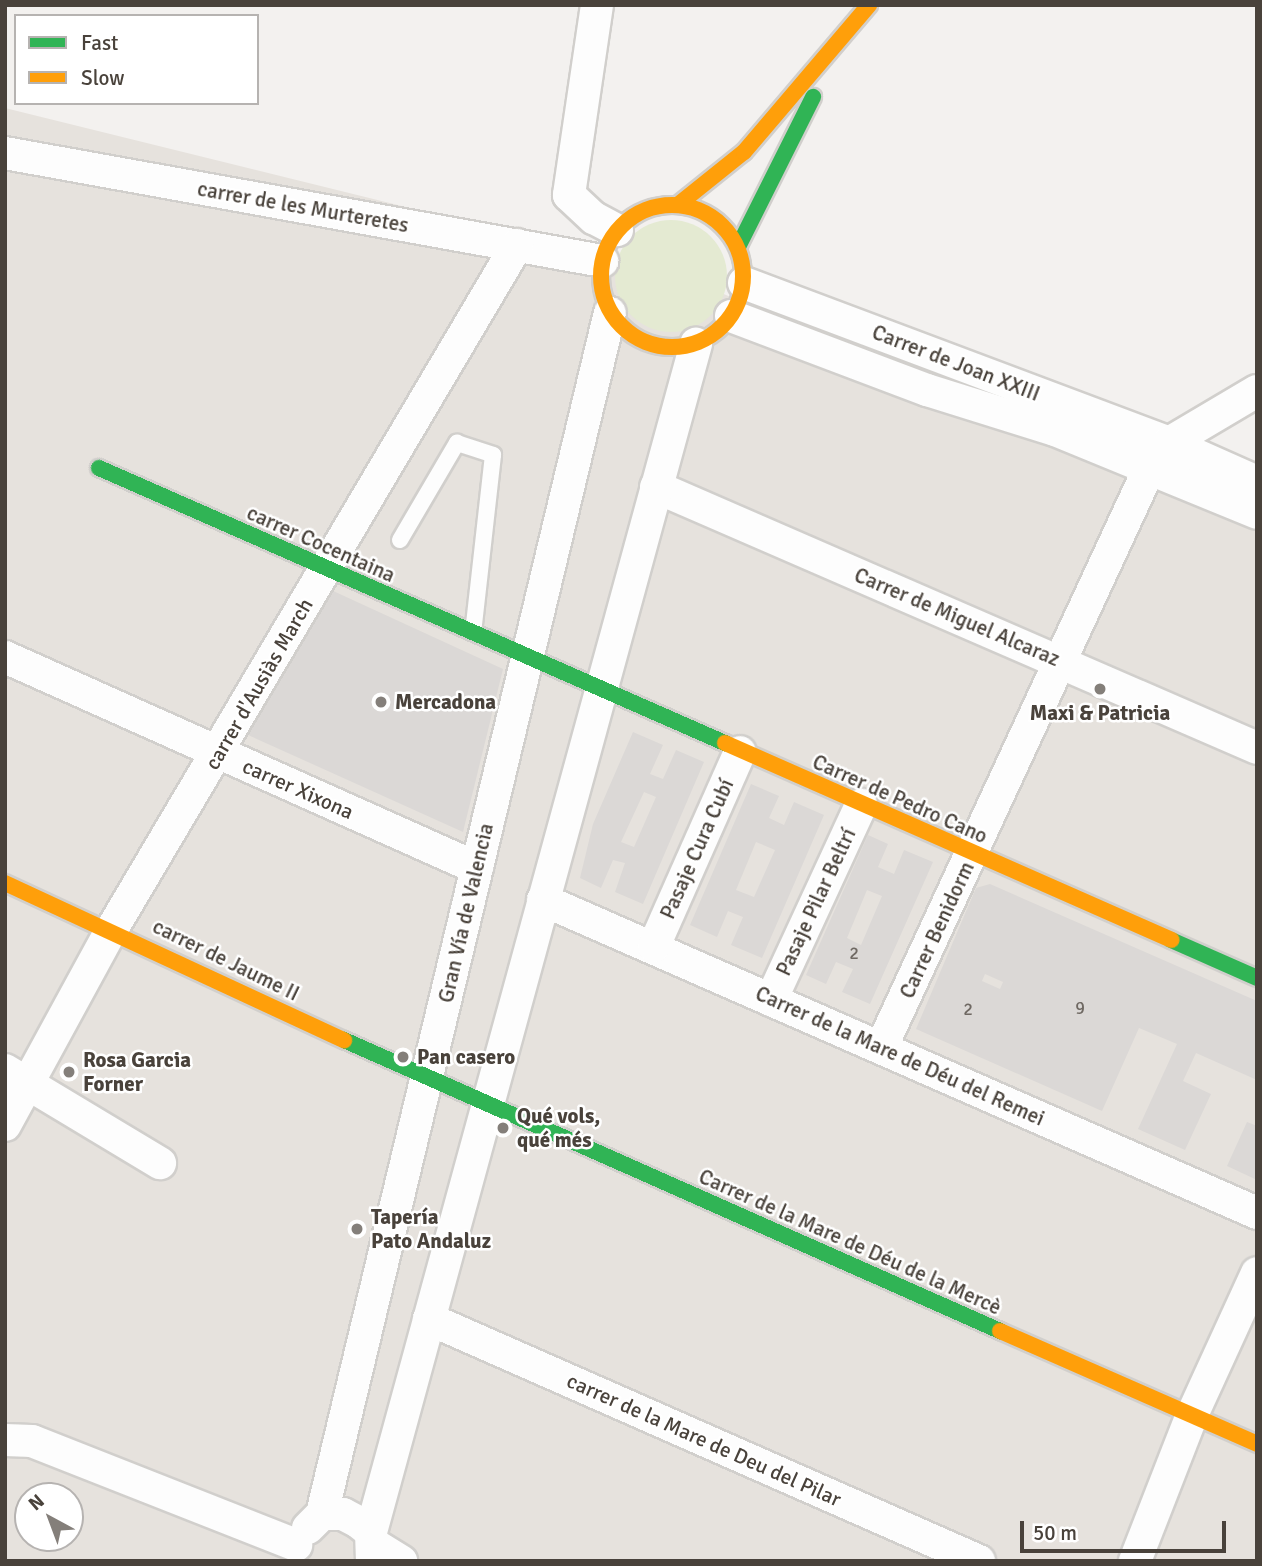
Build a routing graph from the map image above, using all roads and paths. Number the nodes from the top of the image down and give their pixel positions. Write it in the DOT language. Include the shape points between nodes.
graph roads {
  1 [pos="597,5"];
  2 [pos="869,5"];
  3 [pos="846,37"];
  4 [pos="5,153"];
  5 [pos="679,204"];
  6 [pos="617,230"];
  7 [pos="517,245"];
  8 [pos="738,247"];
  9 [pos="602,261"];
  10 [pos="744,283"];
  11 [pos="610,313"];
  12 [pos="731,317"];
  13 [pos="695,344"];
  14 [pos="1257,391"];
  15 [pos="1162,462"];
  16 [pos="99,468"];
  17 [pos="1257,482"];
  18 [pos="656,487"];
  19 [pos="1257,513"];
  20 [pos="400,540"];
  21 [pos="326,569"];
  22 [pos="472,634"];
  23 [pos="5,657"];
  24 [pos="527,658"];
  25 [pos="1060,662"];
  26 [pos="601,691"];
  27 [pos="1257,748"];
  28 [pos="740,752"];
  29 [pos="219,754"];
  30 [pos="861,805"];
  31 [pos="972,854"];
  32 [pos="477,868"];
  33 [pos="5,883"];
  34 [pos="543,900"];
  35 [pos="112,929"];
  36 [pos="654,946"];
  37 [pos="1257,978"];
  38 [pos="771,1000"];
  39 [pos="881,1048"];
  40 [pos="17,1077"];
  41 [pos="426,1079"];
  42 [pos="488,1106"];
  43 [pos="5,1125"];
  44 [pos="160,1163"];
  45 [pos="1257,1213"];
  46 [pos="1257,1273"];
  47 [pos="429,1319"];
  48 [pos="1192,1415"];
  49 [pos="5,1440"];
  50 [pos="1257,1444"];
  51 [pos="322,1514"];
  52 [pos="380,1550"];
  53 [pos="296,1553"];
  54 [pos="979,1561"];
  55 [pos="1135,1561"];
  1 -- 6 [label="street" via="569,195 594,218"];
  2 -- 3 [label="street"];
  3 -- 5 [label="street" via="744,152"];
  3 -- 8 [label="street"];
  4 -- 7 [label="street, carrer de les Murteretes"];
  5 -- 6 [label="street" via="645,209"];
  5 -- 8 [label="street" via="704,211 724,226"];
  6 -- 9 [label="street"];
  7 -- 9 [label="street, carrer de les Murteretes"];
  7 -- 21 [label="street, carrer d'Ausiàs March"];
  8 -- 10 [label="street"];
  9 -- 11 [label="street" via="601,288"];
  10 -- 12 [label="street"];
  10 -- 15 [label="street, Carrer de Joan XXIII"];
  11 -- 13 [label="street" via="632,336 663,348"];
  11 -- 24 [label="street, Gran Vía de Valencia"];
  12 -- 13 [label="street"];
  12 -- 15 [label="street, Carrer de Joan XXIII"];
  13 -- 18 [label="street"];
  14 -- 15 [label="street"];
  15 -- 17 [label="street, Carrer de Joan XXIII"];
  15 -- 19 [label="street, Carrer de Joan XXIII"];
  15 -- 25 [label="street, Carrer Benidorm"];
  16 -- 21 [label="street, carrer Cocentaina"];
  18 -- 25 [label="street, Carrer de Miguel Alcaraz"];
  18 -- 26 [label="street"];
  20 -- 22 [label="lane" via="457,443 494,455"];
  21 -- 22 [label="street, carrer Cocentaina"];
  21 -- 29 [label="street, carrer d'Ausiàs March"];
  22 -- 24 [label="street, carrer Cocentaina"];
  23 -- 29 [label="street, carrer Xixona"];
  24 -- 26 [label="street, Carrer de Pedro Cano"];
  24 -- 32 [label="street, Gran Vía de Valencia"];
  25 -- 27 [label="street, Carrer de Miguel Alcaraz"];
  25 -- 31 [label="street, Carrer Benidorm"];
  26 -- 28 [label="street, Carrer de Pedro Cano"];
  26 -- 34 [label="street"];
  28 -- 30 [label="street, Carrer de Pedro Cano"];
  28 -- 36 [label="street, Pasaje Cura Cubí"];
  29 -- 32 [label="street, carrer Xixona"];
  29 -- 35 [label="street, carrer d'Ausiàs March"];
  30 -- 31 [label="street, Carrer de Pedro Cano"];
  30 -- 38 [label="street, Pasaje Pilar Beltrí"];
  31 -- 37 [label="street, Carrer de Pedro Cano"];
  31 -- 39 [label="street, Carrer Benidorm"];
  32 -- 41 [label="street, Gran Vía de Valencia"];
  33 -- 35 [label="street, carrer de Jaume II"];
  34 -- 36 [label="street, Carrer de la Mare de Déu del Remei"];
  34 -- 42 [label="street"];
  35 -- 40 [label="street, carrer d'Ausiàs March"];
  35 -- 41 [label="street, carrer de Jaume II"];
  36 -- 38 [label="street, Carrer de la Mare de Déu del Remei"];
  38 -- 39 [label="street, Carrer de la Mare de Déu del Remei"];
  39 -- 45 [label="street, Carrer de la Mare de Déu del Remei"];
  40 -- 43 [label="street, carrer d'Ausiàs March"];
  40 -- 44 [label="street"];
  41 -- 42 [label="street, Carrer de la Mare de Déu de la Mercè"];
  41 -- 51 [label="street, Gran Vía de Valencia"];
  42 -- 47 [label="street"];
  42 -- 48 [label="street, Carrer de la Mare de Déu de la Mercè"];
  46 -- 48 [label="street"];
  47 -- 52 [label="street"];
  47 -- 54 [label="street, carrer de la Mare de Deu del Pilar"];
  48 -- 50 [label="street, Carrer de la Mare de Déu de la Mercè"];
  48 -- 55 [label="street"];
  49 -- 53 [label="street" via="32,1441"];
  51 -- 52 [label="street" via="343,1514"];
  51 -- 53 [label="street"];
}
